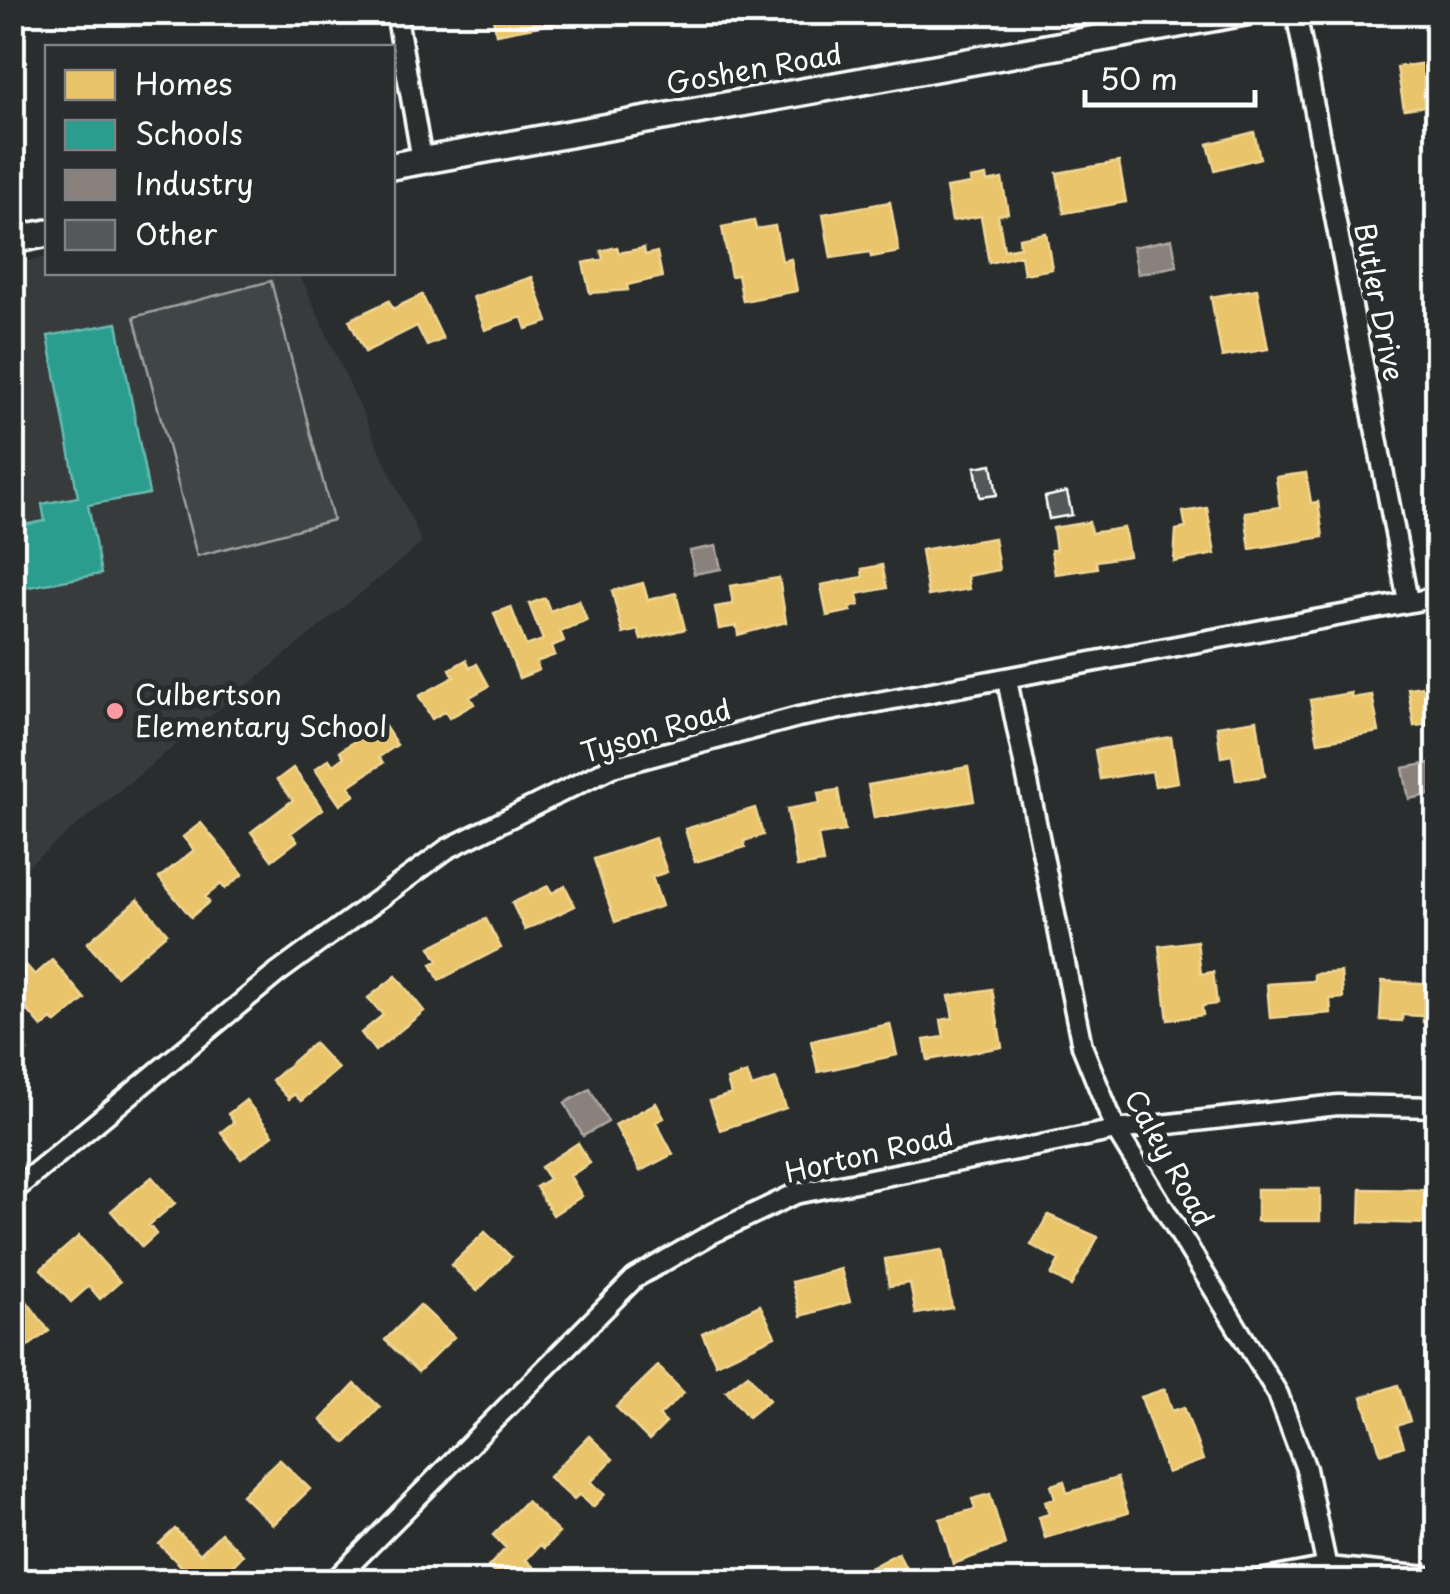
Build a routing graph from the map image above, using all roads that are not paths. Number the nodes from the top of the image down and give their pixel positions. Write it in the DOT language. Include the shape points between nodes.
graph roads {
  1 [pos="396,12"];
  2 [pos="1245,12"];
  3 [pos="1296,12"];
  4 [pos="422,160"];
  5 [pos="395,165"];
  6 [pos="45,234"];
  7 [pos="12,240"];
  8 [pos="1438,598"];
  9 [pos="1408,601"];
  10 [pos="1007,680"];
  11 [pos="1438,1107"];
  12 [pos="1116,1130"];
  13 [pos="12,1192"];
  14 [pos="1329,1574"];
  15 [pos="1438,1578"];
  16 [pos="333,1582"];
  17 [pos="1249,1582"];
  1 -- 4 [label="street"];
  2 -- 4 [label="street, Goshen Road"];
  3 -- 9 [label="street, Butler Drive"];
  4 -- 5 [label="street, Goshen Road"];
  6 -- 7 [label="street"];
  8 -- 9 [label="street, Tyson Road"];
  9 -- 10 [label="street, Tyson Road"];
  10 -- 12 [label="street, Caley Road" via="1082,1046"];
  10 -- 13 [label="street, Tyson Road" via="798,717 612,767 447,848 276,974"];
  11 -- 12 [label="street, Horton Road" via="1338,1104"];
  12 -- 14 [label="street, Caley Road" via="1278,1394 1306,1469"];
  12 -- 16 [label="street, Horton Road" via="796,1194 635,1278"];
  14 -- 15 [label="street"];
  14 -- 17 [label="street"];
}
